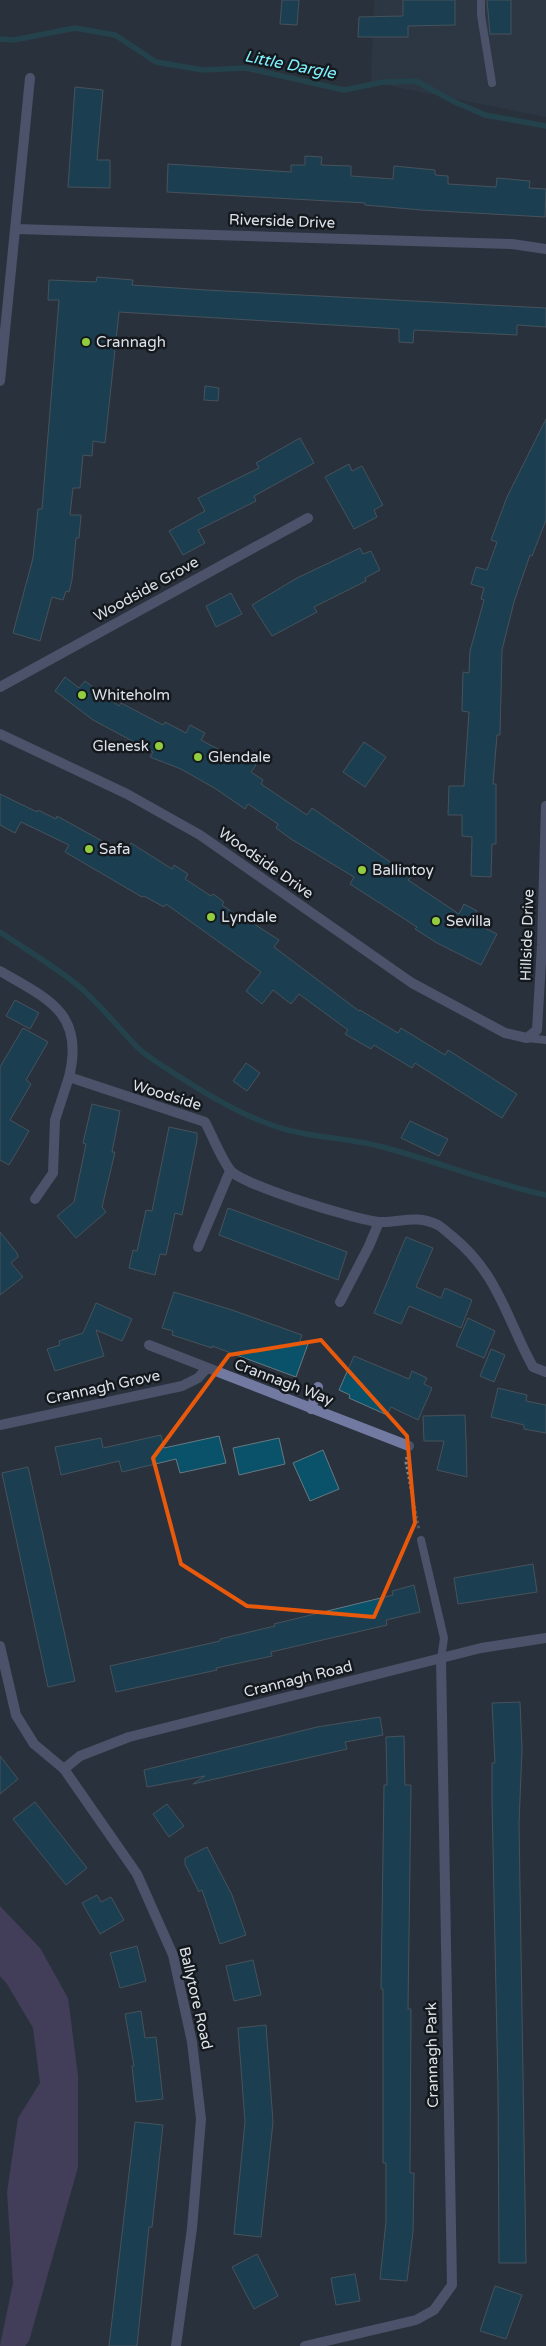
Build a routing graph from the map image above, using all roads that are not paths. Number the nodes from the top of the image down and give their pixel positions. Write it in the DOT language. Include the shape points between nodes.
graph roads {
  1 [pos="481,0"];
  2 [pos="30,78"];
  3 [pos="492,83"];
  4 [pos="16,229"];
  5 [pos="546,249"];
  6 [pos="0,381"];
  7 [pos="308,518"];
  8 [pos="0,687"];
  9 [pos="0,734"];
  10 [pos="546,806"];
  11 [pos="0,971"];
  12 [pos="527,1038"];
  13 [pos="546,1040"];
  14 [pos="68,1078"];
  15 [pos="230,1171"];
  16 [pos="35,1199"];
  17 [pos="379,1222"];
  18 [pos="198,1247"];
  19 [pos="340,1302"];
  20 [pos="150,1345"];
  21 [pos="207,1368"];
  22 [pos="546,1372"];
  23 [pos="318,1387"];
  24 [pos="311,1409"];
  25 [pos="0,1425"];
  26 [pos="409,1446"];
  27 [pos="421,1540"];
  28 [pos="546,1638"];
  29 [pos="0,1646"];
  30 [pos="440,1658"];
  31 [pos="64,1769"];
  32 [pos="176,2346"];
  33 [pos="305,2346"];
  1 -- 3 [label="lane"];
  2 -- 4 [label="street"];
  4 -- 5 [label="street, Riverside Drive" via="462,242"];
  4 -- 6 [label="street"];
  7 -- 8 [label="street, Woodside Grove"];
  9 -- 12 [label="street, Woodside Drive" via="126,794 200,836 412,983 505,1033"];
  10 -- 12 [label="street, Hillside Drive" via="537,1030"];
  11 -- 14 [label="street" via="60,1010 71,1033 74,1056"];
  12 -- 13 [label="lane"];
  14 -- 15 [label="street, Woodside" via="206,1122"];
  14 -- 16 [label="street" via="55,1120 53,1173"];
  15 -- 17 [label="street" via="277,1194"];
  15 -- 18 [label="street"];
  17 -- 19 [label="street"];
  17 -- 22 [label="street" via="410,1218 438,1225 464,1246 486,1271 507,1308 533,1367"];
  20 -- 21 [label="street, Crannagh Way"];
  21 -- 24 [label="street, Crannagh Way"];
  21 -- 25 [label="street, Crannagh Grove" via="198,1378 182,1386"];
  23 -- 24 [label="street"];
  24 -- 26 [label="street, Crannagh Way"];
  27 -- 30 [label="lane" via="444,1638"];
  28 -- 30 [label="street, Crannagh Road"];
  29 -- 31 [label="street, Ballytore Road" via="16,1715 34,1744"];
  30 -- 31 [label="street, Crannagh Road" via="129,1737 80,1756"];
  30 -- 33 [label="street, Crannagh Park" via="452,2285 434,2310 416,2320"];
  31 -- 32 [label="street, Ballytore Road" via="137,1874 173,1955 192,2042 202,2120"];
}
